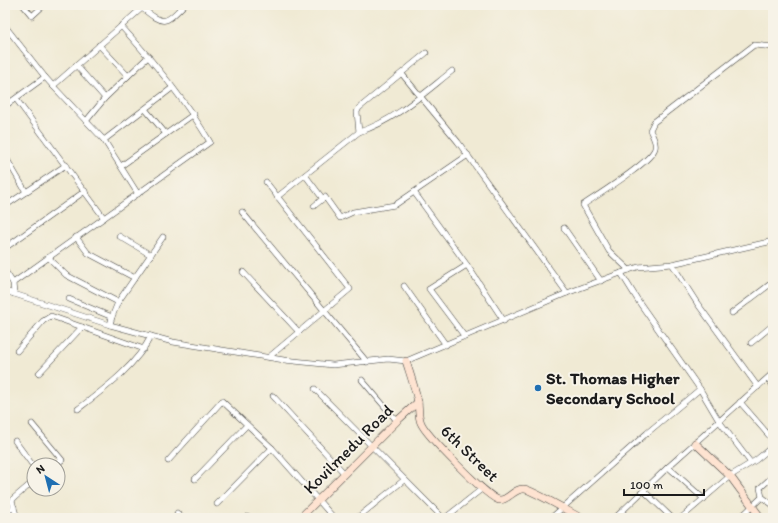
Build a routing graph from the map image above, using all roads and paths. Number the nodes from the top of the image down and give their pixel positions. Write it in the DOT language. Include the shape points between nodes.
graph roads {
  1 [pos="23,5"];
  2 [pos="44,5"];
  3 [pos="184,5"];
  4 [pos="141,6"];
  5 [pos="121,26"];
  6 [pos="6,28"];
  7 [pos="99,45"];
  8 [pos="773,47"];
  9 [pos="426,53"];
  10 [pos="149,56"];
  11 [pos="76,65"];
  12 [pos="452,71"];
  13 [pos="402,74"];
  14 [pos="128,76"];
  15 [pos="46,77"];
  16 [pos="53,86"];
  17 [pos="172,88"];
  18 [pos="421,96"];
  19 [pos="105,98"];
  20 [pos="16,99"];
  21 [pos="5,106"];
  22 [pos="145,109"];
  23 [pos="194,114"];
  24 [pos="87,120"];
  25 [pos="359,132"];
  26 [pos="166,134"];
  27 [pos="104,140"];
  28 [pos="468,155"];
  29 [pos="5,156"];
  30 [pos="66,165"];
  31 [pos="121,166"];
  32 [pos="305,175"];
  33 [pos="266,182"];
  34 [pos="85,191"];
  35 [pos="26,192"];
  36 [pos="414,192"];
  37 [pos="138,194"];
  38 [pos="277,197"];
  39 [pos="323,199"];
  40 [pos="5,206"];
  41 [pos="314,206"];
  42 [pos="242,212"];
  43 [pos="104,218"];
  44 [pos="564,228"];
  45 [pos="119,236"];
  46 [pos="76,237"];
  47 [pos="163,237"];
  48 [pos="773,241"];
  49 [pos="5,248"];
  50 [pos="151,256"];
  51 [pos="48,257"];
  52 [pos="672,264"];
  53 [pos="467,265"];
  54 [pos="628,270"];
  55 [pos="5,271"];
  56 [pos="243,272"];
  57 [pos="621,273"];
  58 [pos="135,278"];
  59 [pos="601,281"];
  60 [pos="773,282"];
  61 [pos="13,283"];
  62 [pos="404,286"];
  63 [pos="5,291"];
  64 [pos="567,293"];
  65 [pos="14,294"];
  66 [pos="69,299"];
  67 [pos="118,302"];
  68 [pos="324,310"];
  69 [pos="732,313"];
  70 [pos="112,317"];
  71 [pos="504,321"];
  72 [pos="110,325"];
  73 [pos="773,325"];
  74 [pos="82,327"];
  75 [pos="299,332"];
  76 [pos="151,336"];
  77 [pos="465,337"];
  78 [pos="751,343"];
  79 [pos="446,344"];
  80 [pos="144,349"];
  81 [pos="17,351"];
  82 [pos="269,357"];
  83 [pos="406,361"];
  84 [pos="367,362"];
  85 [pos="39,373"];
  86 [pos="773,373"];
  87 [pos="768,378"];
  88 [pos="362,380"];
  89 [pos="773,386"];
  90 [pos="758,387"];
  91 [pos="700,388"];
  92 [pos="315,389"];
  93 [pos="273,396"];
  94 [pos="418,402"];
  95 [pos="740,402"];
  96 [pos="78,409"];
  97 [pos="397,421"];
  98 [pos="719,421"];
  99 [pos="32,424"];
  100 [pos="247,425"];
  101 [pos="773,440"];
  102 [pos="15,441"];
  103 [pos="695,443"];
  104 [pos="372,446"];
  105 [pos="773,446"];
  106 [pos="272,448"];
  107 [pos="27,457"];
  108 [pos="60,457"];
  109 [pos="168,461"];
  110 [pos="751,463"];
  111 [pos="668,467"];
  112 [pos="344,473"];
  113 [pos="730,476"];
  114 [pos="773,476"];
  115 [pos="195,479"];
  116 [pos="404,480"];
  117 [pos="26,488"];
  118 [pos="483,488"];
  119 [pos="644,491"];
  120 [pos="762,497"];
  121 [pos="704,499"];
  122 [pos="318,501"];
  123 [pos="217,504"];
  124 [pos="773,505"];
  125 [pos="753,506"];
  126 [pos="14,507"];
  127 [pos="561,509"];
  128 [pos="177,512"];
  129 [pos="5,513"];
  130 [pos="17,518"];
  131 [pos="182,518"];
  132 [pos="300,518"];
  133 [pos="334,518"];
  134 [pos="357,518"];
  135 [pos="444,518"];
  136 [pos="551,518"];
  137 [pos="581,518"];
  138 [pos="615,518"];
  139 [pos="672,518"];
  140 [pos="681,518"];
  141 [pos="740,518"];
  142 [pos="761,518"];
  1 -- 2 [label="street" via="32,16"];
  3 -- 4 [label="street" via="166,22 156,19"];
  4 -- 5 [label="street"];
  5 -- 7 [label="street"];
  5 -- 10 [label="street"];
  6 -- 15 [label="street"];
  7 -- 11 [label="street"];
  7 -- 14 [label="street"];
  8 -- 54 [label="street" via="754,45 654,122 650,130 656,144 652,153 634,171 583,205 609,251"];
  9 -- 13 [label="street"];
  10 -- 14 [label="street"];
  10 -- 17 [label="street"];
  11 -- 16 [label="street"];
  11 -- 19 [label="street"];
  12 -- 18 [label="street"];
  13 -- 18 [label="street"];
  13 -- 25 [label="street" via="359,108"];
  14 -- 19 [label="street"];
  15 -- 16 [label="street"];
  15 -- 20 [label="street"];
  16 -- 24 [label="street"];
  17 -- 22 [label="street"];
  17 -- 23 [label="street"];
  18 -- 25 [label="street" via="374,127"];
  18 -- 28 [label="street"];
  19 -- 24 [label="street"];
  20 -- 21 [label="street"];
  20 -- 30 [label="street"];
  22 -- 26 [label="street"];
  22 -- 27 [label="street"];
  23 -- 26 [label="street"];
  23 -- 37 [label="street" via="210,142"];
  24 -- 27 [label="street"];
  25 -- 32 [label="street"];
  26 -- 31 [label="street"];
  27 -- 31 [label="street"];
  28 -- 36 [label="street"];
  28 -- 64 [label="street"];
  29 -- 35 [label="street"];
  30 -- 34 [label="street"];
  30 -- 35 [label="street"];
  31 -- 37 [label="street"];
  32 -- 38 [label="street"];
  32 -- 39 [label="street"];
  33 -- 38 [label="street"];
  34 -- 43 [label="street"];
  34 -- 49 [label="street"];
  35 -- 40 [label="street"];
  36 -- 39 [label="street" via="395,205 353,212 340,218 325,197"];
  36 -- 53 [label="street"];
  37 -- 43 [label="street"];
  38 -- 68 [label="street" via="350,289"];
  39 -- 41 [label="street"];
  42 -- 68 [label="street"];
  43 -- 46 [label="street"];
  44 -- 59 [label="street"];
  45 -- 50 [label="street"];
  46 -- 51 [label="street"];
  46 -- 58 [label="street" via="88,253"];
  47 -- 50 [label="street"];
  48 -- 52 [label="street"];
  50 -- 58 [label="street"];
  51 -- 61 [label="street"];
  51 -- 67 [label="street" via="66,275"];
  52 -- 54 [label="street"];
  52 -- 90 [label="street"];
  53 -- 71 [label="street"];
  53 -- 77 [label="street" via="430,289"];
  54 -- 57 [label="street"];
  55 -- 61 [label="street"];
  56 -- 75 [label="street"];
  57 -- 59 [label="street"];
  57 -- 91 [label="street"];
  58 -- 67 [label="street"];
  59 -- 64 [label="street"];
  60 -- 69 [label="street"];
  61 -- 65 [label="street"];
  62 -- 79 [label="street"];
  63 -- 65 [label="street"];
  64 -- 71 [label="street"];
  65 -- 72 [label="street"];
  66 -- 70 [label="street"];
  67 -- 70 [label="street"];
  68 -- 75 [label="street"];
  68 -- 84 [label="street"];
  70 -- 72 [label="street"];
  71 -- 77 [label="street"];
  72 -- 76 [label="street"];
  73 -- 78 [label="street"];
  74 -- 80 [label="street"];
  74 -- 81 [label="street" via="48,317"];
  74 -- 85 [label="street"];
  75 -- 82 [label="street"];
  76 -- 80 [label="street"];
  76 -- 82 [label="street"];
  77 -- 79 [label="street"];
  79 -- 83 [label="street"];
  80 -- 96 [label="street" via="113,380"];
  82 -- 84 [label="street" via="333,365"];
  83 -- 84 [label="street" via="388,359"];
  83 -- 94 [label="street, 6th Street"];
  86 -- 87 [label="street"];
  87 -- 89 [label="street"];
  87 -- 90 [label="street"];
  88 -- 97 [label="street"];
  90 -- 95 [label="street"];
  91 -- 98 [label="street"];
  91 -- 127 [label="street"];
  92 -- 104 [label="street"];
  93 -- 112 [label="street"];
  94 -- 97 [label="street, Kovilmedu Road"];
  94 -- 118 [label="street, 6th Street" via="421,422 428,433"];
  95 -- 98 [label="street"];
  95 -- 101 [label="street"];
  97 -- 104 [label="street, Kovilmedu Road"];
  98 -- 103 [label="street"];
  98 -- 110 [label="street"];
  99 -- 108 [label="street"];
  100 -- 106 [label="street"];
  100 -- 109 [label="street" via="222,401"];
  100 -- 115 [label="street"];
  102 -- 107 [label="street"];
  103 -- 111 [label="street"];
  103 -- 113 [label="street"];
  104 -- 112 [label="street, Kovilmedu Road"];
  104 -- 116 [label="street"];
  105 -- 110 [label="street"];
  106 -- 122 [label="street"];
  106 -- 123 [label="street"];
  110 -- 113 [label="street"];
  111 -- 119 [label="street"];
  111 -- 121 [label="street"];
  112 -- 122 [label="street, Kovilmedu Road"];
  113 -- 121 [label="street"];
  113 -- 125 [label="street"];
  114 -- 120 [label="street" via="760,488"];
  116 -- 134 [label="street"];
  116 -- 135 [label="street"];
  117 -- 126 [label="street" via="12,501"];
  118 -- 127 [label="street, 6th Street" via="502,500 518,490 528,490"];
  118 -- 135 [label="street"];
  119 -- 138 [label="street"];
  119 -- 139 [label="street"];
  120 -- 124 [label="street"];
  120 -- 125 [label="street"];
  121 -- 140 [label="street"];
  122 -- 132 [label="street, Kovilmedu Road"];
  122 -- 133 [label="street"];
  125 -- 141 [label="street"];
  125 -- 142 [label="street"];
  126 -- 129 [label="street"];
  126 -- 130 [label="street"];
  127 -- 136 [label="street"];
  127 -- 137 [label="street, 6th Street"];
  128 -- 131 [label="street"];
}
